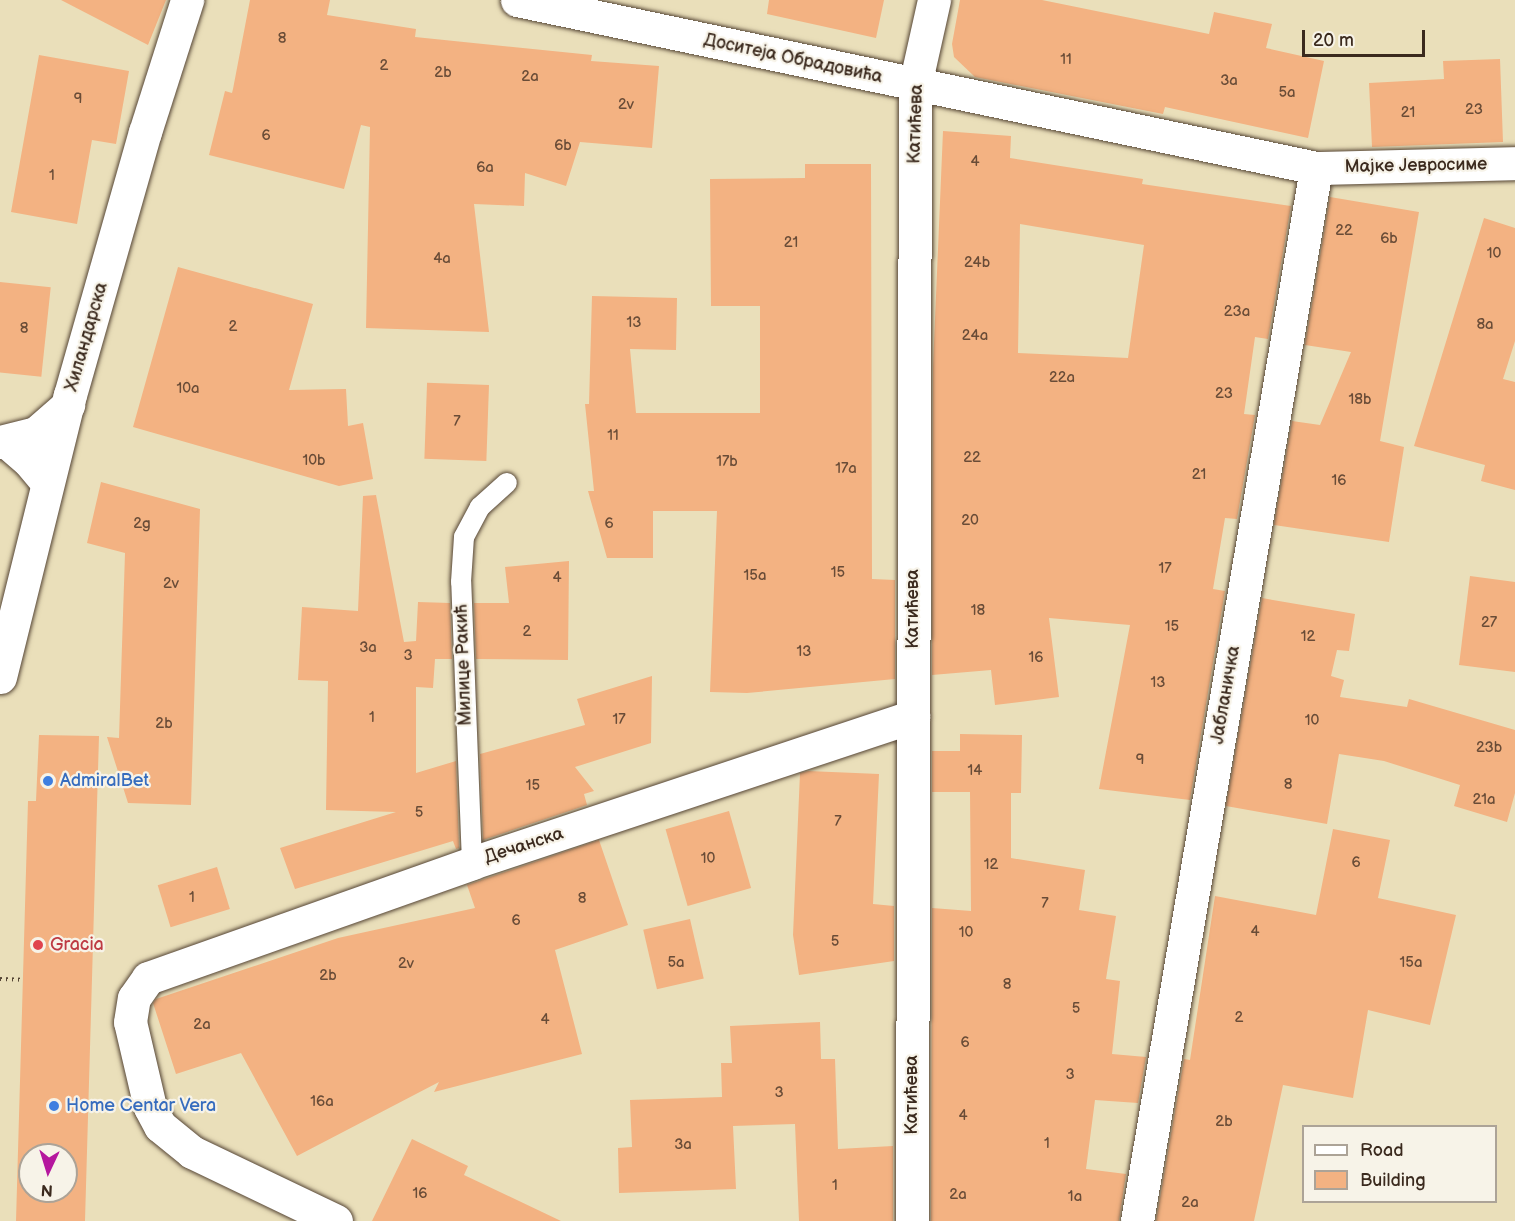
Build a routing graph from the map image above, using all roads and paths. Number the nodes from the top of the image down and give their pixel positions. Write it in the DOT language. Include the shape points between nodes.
graph roads {
  1 [pos="187,0"];
  2 [pos="517,0"];
  3 [pos="934,0"];
  4 [pos="915,86"];
  5 [pos="1515,163"];
  6 [pos="1316,168"];
  7 [pos="68,405"];
  8 [pos="3,442"];
  9 [pos="47,483"];
  10 [pos="507,483"];
  11 [pos="2,665"];
  12 [pos="913,716"];
  13 [pos="472,863"];
  14 [pos="0,979"];
  15 [pos="23,980"];
  16 [pos="336,1221"];
  17 [pos="912,1221"];
  18 [pos="1137,1221"];
  1 -- 7 [label="street, Хиландарска" via="145,132"];
  2 -- 4 [label="street, Доситеја Обрадовића"];
  3 -- 4 [label="street, Катићева"];
  4 -- 6 [label="street, Доситеја Обрадовића"];
  4 -- 12 [label="street, Катићева"];
  5 -- 6 [label="street, Мајке Јевросиме"];
  6 -- 18 [label="street, Јабланичка"];
  7 -- 8 [label="street" via="36,433"];
  7 -- 9 [label="street, Хиландарска"];
  8 -- 9 [label="street" via="28,460"];
  9 -- 11 [label="street, Хиландарска"];
  10 -- 13 [label="lane, Милице Ракић" via="480,507 464,537 461,582"];
  12 -- 13 [label="street, Дечанска"];
  12 -- 17 [label="street, Катићева"];
  13 -- 16 [label="street, Дечанска" via="159,973 140,986 130,1022 150,1107 160,1126 192,1152"];
  14 -- 15 [label="path"];
}
